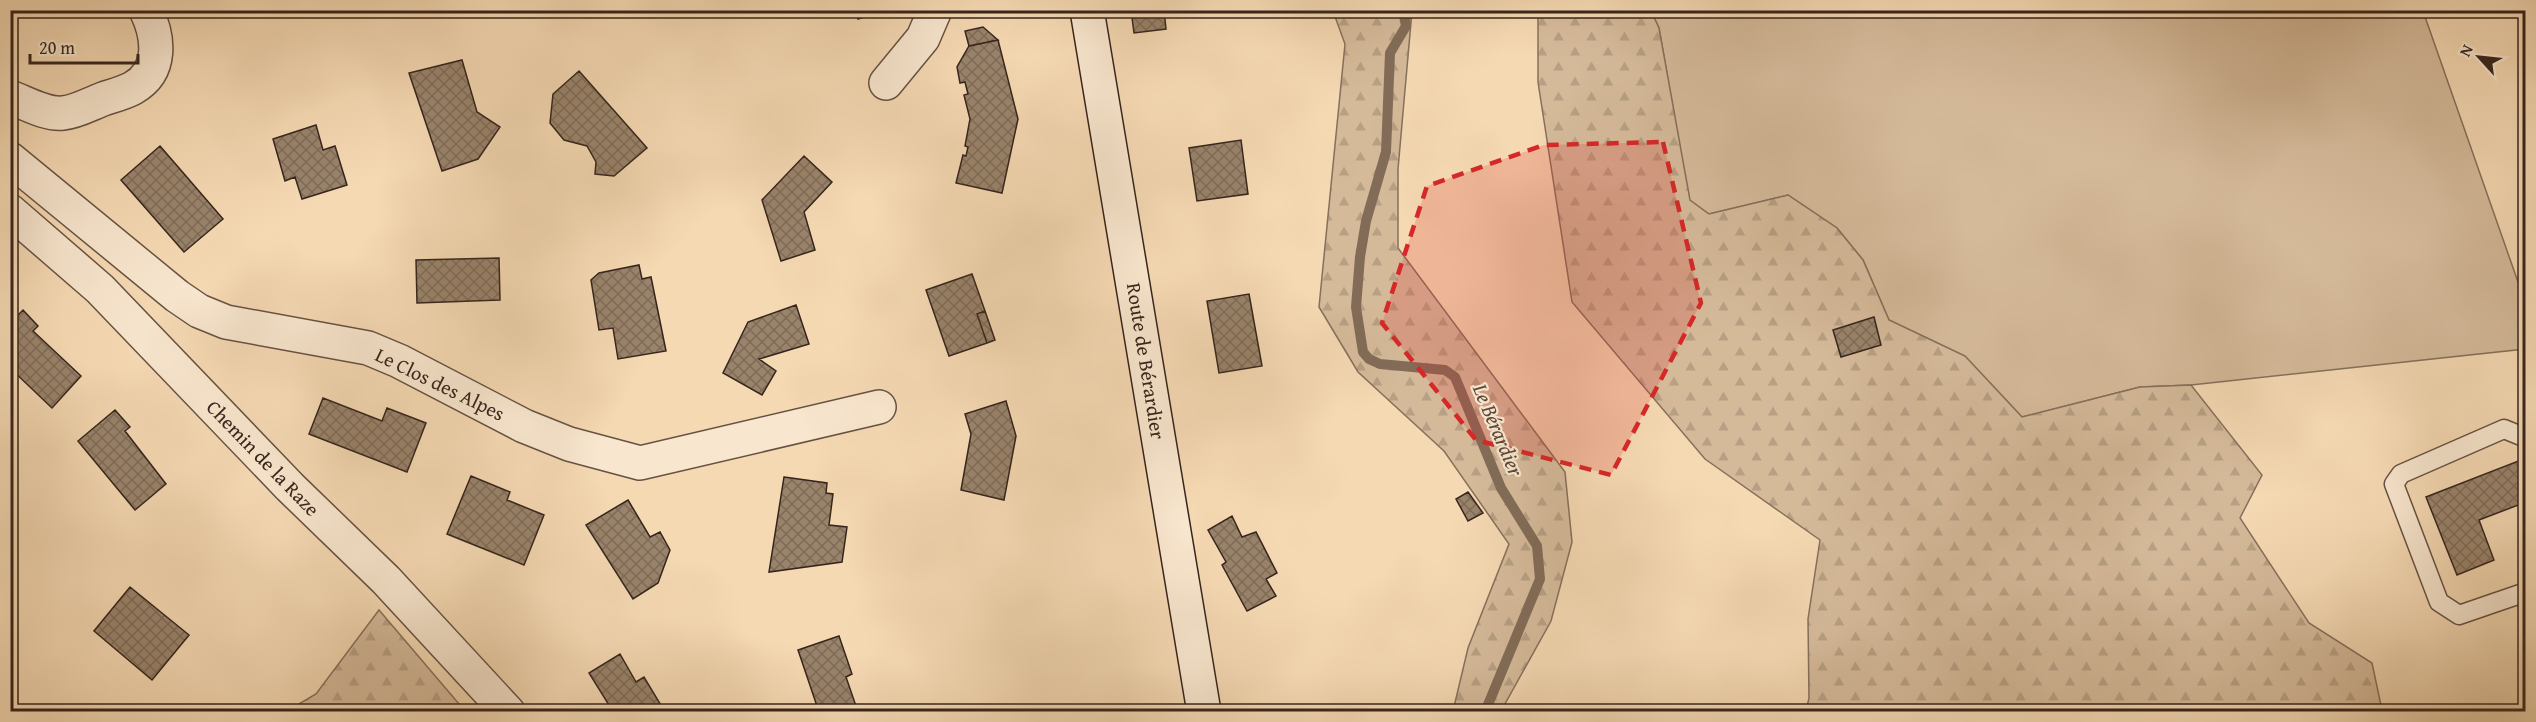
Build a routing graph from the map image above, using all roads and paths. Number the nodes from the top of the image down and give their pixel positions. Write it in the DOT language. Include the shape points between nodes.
graph roads {
  1 [pos="146,10"];
  2 [pos="935,10"];
  3 [pos="1087,10"];
  4 [pos="886,83"];
  5 [pos="10,96"];
  6 [pos="10,159"];
  7 [pos="10,211"];
  8 [pos="879,407"];
  9 [pos="2526,438"];
  10 [pos="2526,592"];
  11 [pos="508,711"];
  12 [pos="1204,711"];
  1 -- 5 [label="street" via="154,26 156,59 134,88 63,113"];
  2 -- 4 [label="street" via="923,38"];
  3 -- 12 [label="street, Route de Bérardier"];
  6 -- 8 [label="street, Le Clos des Alpes" via="200,311 226,322 368,348 524,426 569,444 640,464"];
  7 -- 11 [label="street, Chemin de la Raze" via="100,289 290,487 386,580"];
  9 -- 10 [label="lane" via="2504,429 2401,474 2394,484 2439,602 2459,615"];
}
